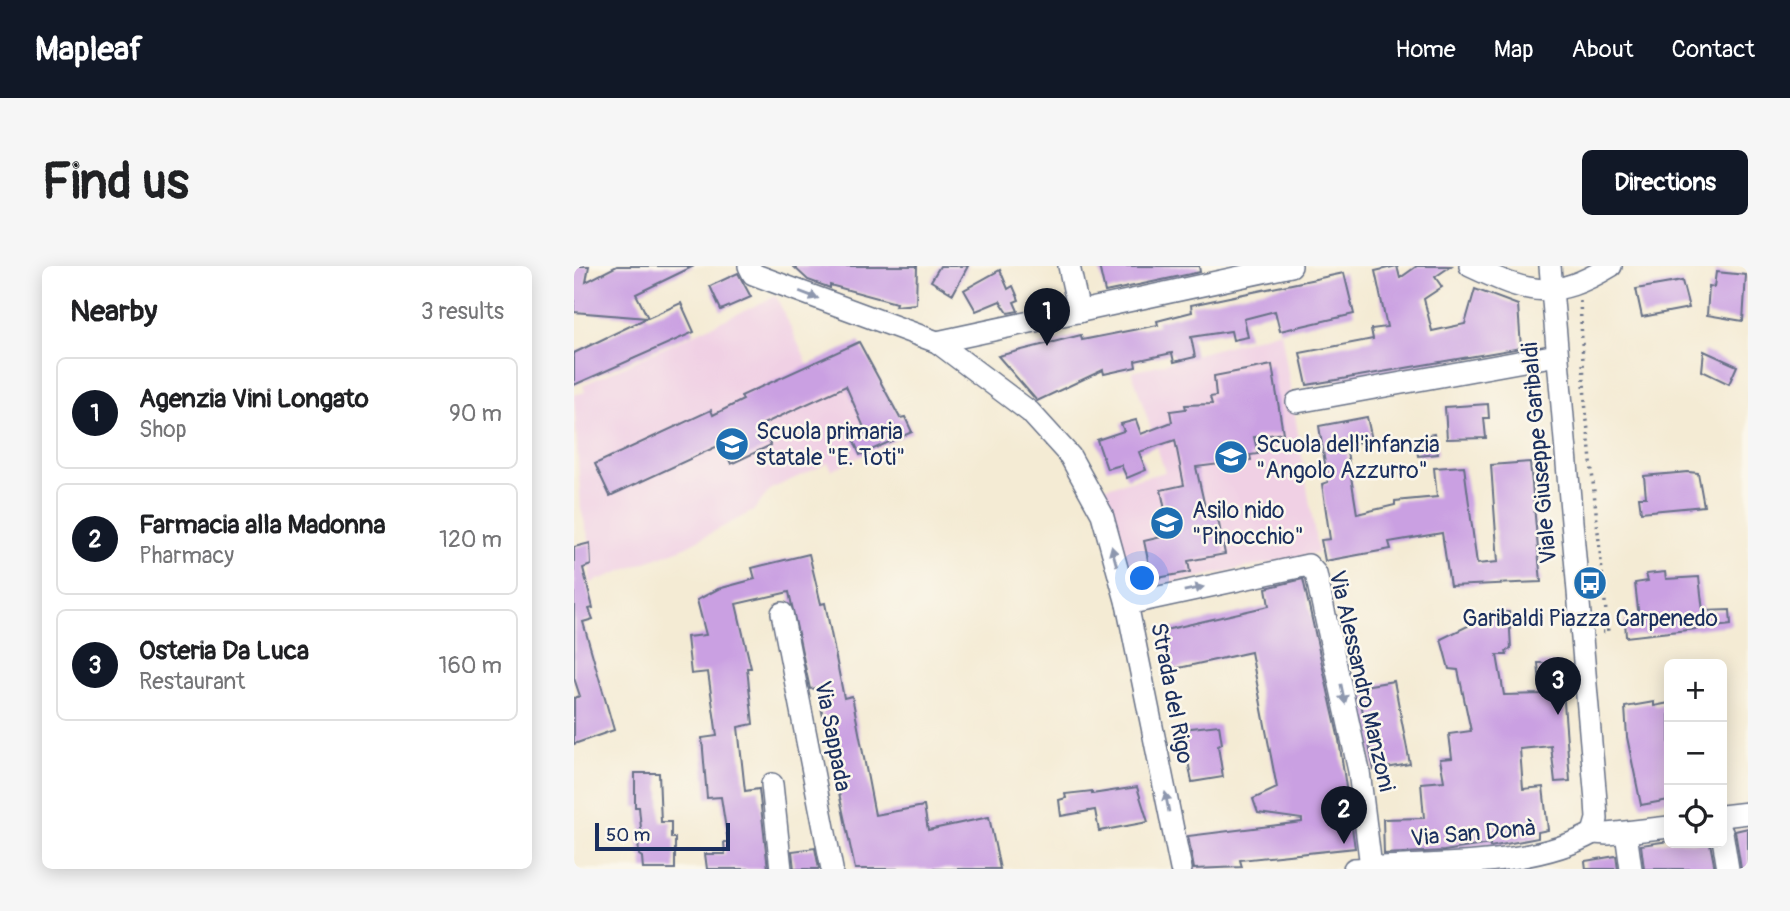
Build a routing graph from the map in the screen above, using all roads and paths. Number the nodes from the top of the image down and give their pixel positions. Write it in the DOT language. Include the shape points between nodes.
graph roads {
  1 [pos="749,266"];
  2 [pos="1069,266"];
  3 [pos="1291,266"];
  4 [pos="1470,266"];
  5 [pos="1549,266"];
  6 [pos="1611,266"];
  7 [pos="1579,283"];
  8 [pos="1552,292"];
  9 [pos="1079,312"];
  10 [pos="937,342"];
  11 [pos="1557,355"];
  12 [pos="1297,402"];
  13 [pos="1127,604"];
  14 [pos="782,613"];
  15 [pos="1581,635"];
  16 [pos="772,784"];
  17 [pos="1748,813"];
  18 [pos="1727,815"];
  19 [pos="1664,828"];
  20 [pos="1592,833"];
  21 [pos="1626,833"];
  22 [pos="1725,848"];
  23 [pos="1362,868"];
  24 [pos="781,869"];
  25 [pos="832,869"];
  26 [pos="1181,869"];
  27 [pos="1631,869"];
  28 [pos="1728,869"];
  1 -- 10 [label="street, Strada del Rigo, one-way" via="753,274"];
  2 -- 9 [label="street"];
  3 -- 9 [label="street"];
  4 -- 8 [label="street" via="1509,285"];
  5 -- 8 [label="street, Viale Giuseppe Garibaldi"];
  6 -- 7 [label="street"];
  7 -- 8 [label="street"];
  7 -- 15 [label="path" via="1585,401 1608,632"];
  8 -- 11 [label="street, Viale Giuseppe Garibaldi"];
  9 -- 10 [label="street"];
  13 -- 10 [label="street, Strada del Rigo, one-way" via="1102,514 1070,456 1048,429"];
  11 -- 12 [label="street"];
  11 -- 15 [label="street, Viale Giuseppe Garibaldi"];
  13 -- 23 [label="street, Via Alessandro Manzoni, one-way" via="1308,565 1316,574 1356,759"];
  26 -- 13 [label="street, Strada del Rigo, one-way"];
  14 -- 25 [label="street, Via Sappada"];
  15 -- 20 [label="street, Viale Giuseppe Garibaldi" via="1597,819"];
  16 -- 24 [label="street"];
  17 -- 18 [label="street"];
  19 -- 21 [label="street"];
  20 -- 21 [label="street"];
  20 -- 23 [label="street, Via San Donà" via="1573,845 1530,856"];
  21 -- 27 [label="street"];
  22 -- 28 [label="street"];
}
